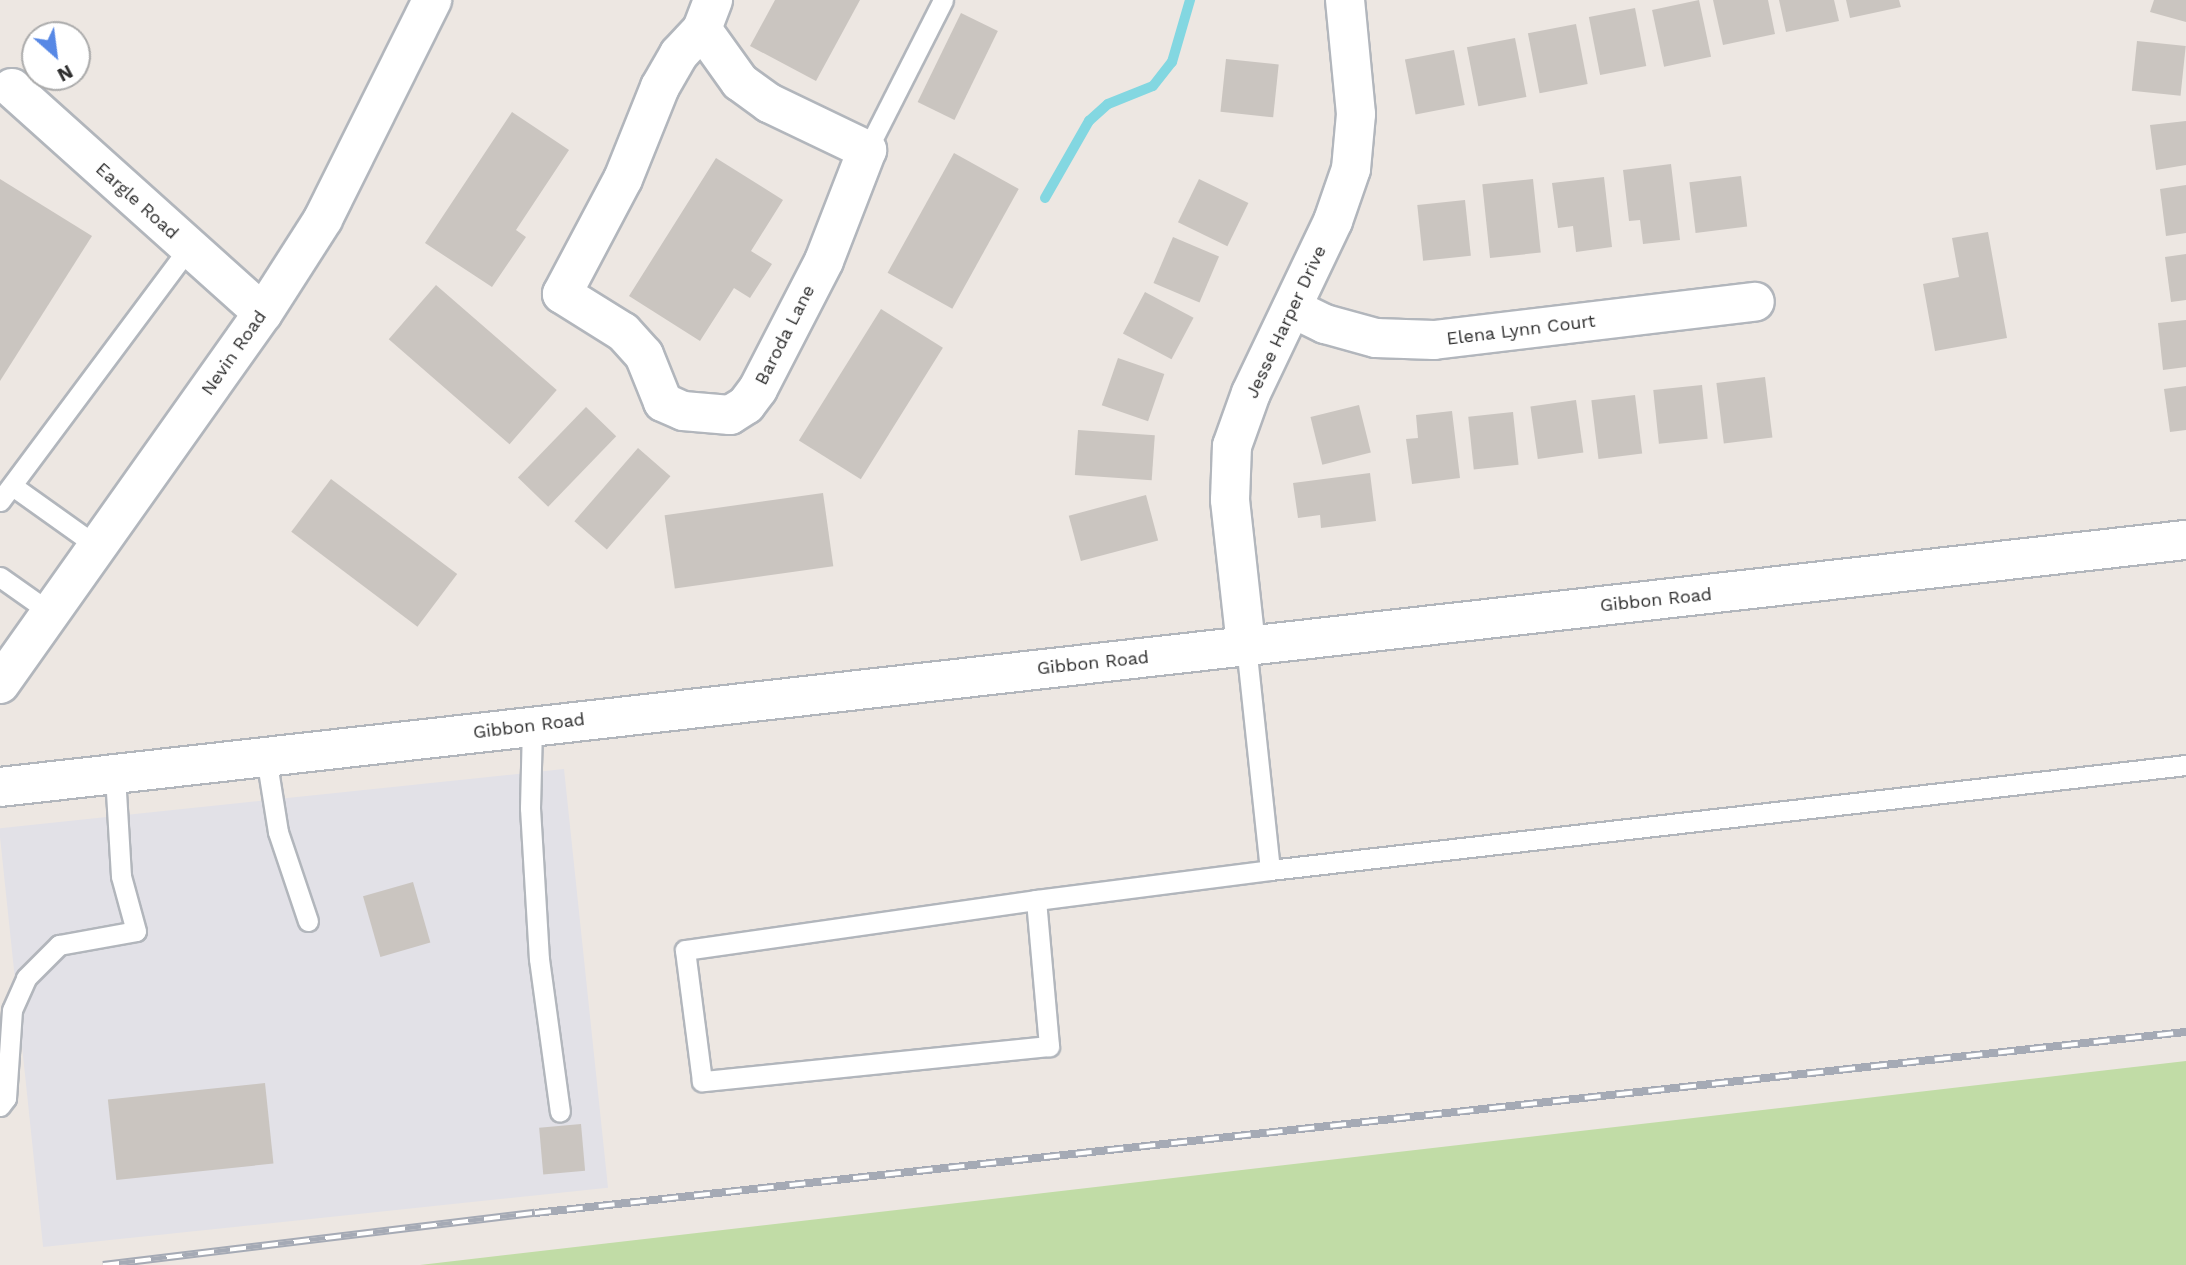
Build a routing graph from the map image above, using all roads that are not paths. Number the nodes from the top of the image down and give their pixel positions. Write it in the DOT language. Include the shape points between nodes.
graph roads {
  1 [pos="432,0"];
  2 [pos="943,0"];
  3 [pos="1345,0"];
  4 [pos="707,15"];
  5 [pos="12,89"];
  6 [pos="867,149"];
  7 [pos="188,247"];
  8 [pos="1755,302"];
  9 [pos="1292,308"];
  10 [pos="262,313"];
  11 [pos="7,494"];
  12 [pos="2186,540"];
  13 [pos="98,547"];
  14 [pos="0,577"];
  15 [pos="51,613"];
  16 [pos="1246,645"];
  17 [pos="0,684"];
  18 [pos="532,726"];
  19 [pos="266,757"];
  20 [pos="2186,765"];
  21 [pos="115,775"];
  22 [pos="0,787"];
  23 [pos="1270,870"];
  24 [pos="1036,900"];
  25 [pos="308,920"];
  26 [pos="0,1106"];
  27 [pos="561,1112"];
  1 -- 10 [label="main road, Nevin Road" via="323,219"];
  2 -- 6 [label="lane"];
  3 -- 9 [label="main road, Jesse Harper Drive" via="1356,114 1351,169 1333,221"];
  4 -- 6 [label="main road, Baroda Lane" via="740,82 769,103"];
  4 -- 6 [label="main road, Baroda Lane" via="660,87 623,179 562,294 623,332 644,355 663,402 704,415 730,415 746,405 824,261"];
  5 -- 7 [label="main road, Eargle Road"];
  7 -- 10 [label="main road, Eargle Road"];
  7 -- 11 [label="lane"];
  8 -- 9 [label="main road, Elena Lynn Court" via="1434,340 1376,338 1325,324"];
  9 -- 16 [label="main road, Jesse Harper Drive" via="1251,393 1232,446 1230,500"];
  10 -- 13 [label="main road, Nevin Road"];
  11 -- 13 [label="lane"];
  12 -- 16 [label="main road, Gibbon Road"];
  13 -- 15 [label="main road, Nevin Road"];
  14 -- 15 [label="lane"];
  15 -- 17 [label="main road, Nevin Road"];
  16 -- 18 [label="main road, Gibbon Road"];
  16 -- 23 [label="lane"];
  18 -- 19 [label="main road, Gibbon Road"];
  18 -- 27 [label="lane" via="530,808 539,959"];
  19 -- 21 [label="main road, Gibbon Road"];
  19 -- 25 [label="lane" via="278,832"];
  20 -- 23 [label="lane"];
  21 -- 22 [label="main road, Gibbon Road"];
  21 -- 26 [label="lane" via="121,876 136,931 59,945 26,978 12,1010 6,1098"];
  23 -- 24 [label="lane"];
  24 -- 24 [label="lane" via="685,950 702,1081 1049,1046"];
}
